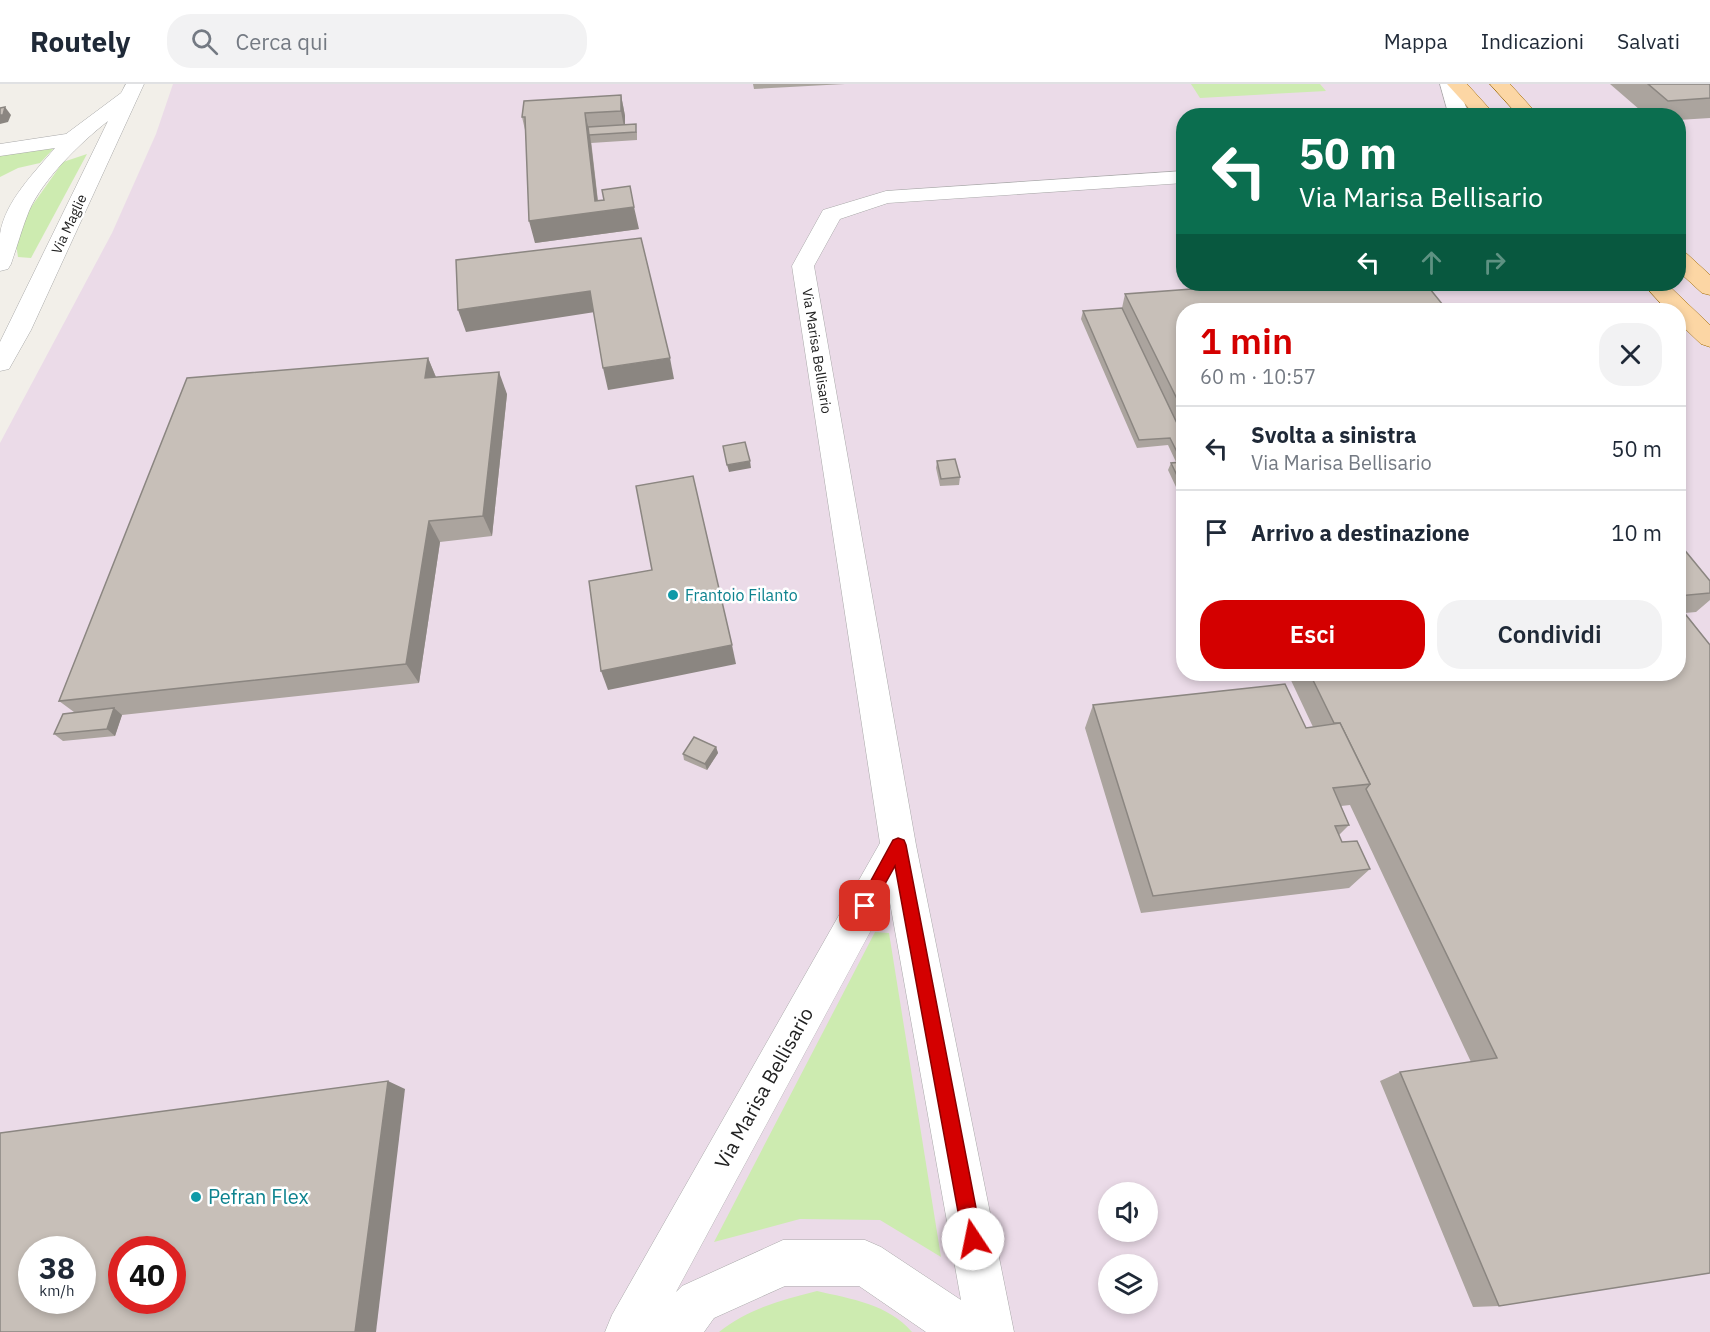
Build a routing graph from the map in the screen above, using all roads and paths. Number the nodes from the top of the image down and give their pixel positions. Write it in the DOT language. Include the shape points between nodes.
graph roads {
  1 [pos="1449,84"];
  2 [pos="1456,84"];
  3 [pos="1499,84"];
  4 [pos="133,89"];
  5 [pos="1456,108"];
  6 [pos="1479,108"];
  7 [pos="1522,108"];
  8 [pos="72,139"];
  9 [pos="106,146"];
  10 [pos="0,150"];
  11 [pos="58,155"];
  12 [pos="1176,178"];
  13 [pos="30,192"];
  14 [pos="6,195"];
  15 [pos="20,265"];
  16 [pos="1686,266"];
  17 [pos="1710,288"];
  18 [pos="1661,291"];
  19 [pos="1673,303"];
  20 [pos="1686,315"];
  21 [pos="9,323"];
  22 [pos="1710,339"];
  23 [pos="0,363"];
  24 [pos="898,845"];
  25 [pos="629,1332"];
  26 [pos="674,1332"];
  27 [pos="955,1332"];
  28 [pos="990,1332"];
  1 -- 5 [label="street"];
  2 -- 6 [label="main road"];
  3 -- 7 [label="main road"];
  4 -- 8 [label="street"];
  4 -- 9 [label="street, Via Maglie"];
  8 -- 10 [label="street"];
  8 -- 11 [label="street"];
  9 -- 11 [label="street"];
  9 -- 15 [label="street, Via Maglie"];
  11 -- 13 [label="street"];
  12 -- 24 [label="street, Via Marisa Bellisario" via="886,197 831,215 803,266"];
  13 -- 14 [label="street"];
  13 -- 15 [label="street" via="19,210"];
  15 -- 21 [label="street, Via Maglie"];
  16 -- 17 [label="main road"];
  18 -- 19 [label="main road"];
  20 -- 22 [label="main road"];
  21 -- 23 [label="street, Via Maglie"];
  24 -- 25 [label="street, Via Marisa Bellisario"];
  24 -- 28 [label="street, Via Marisa Bellisario"];
  26 -- 27 [label="street" via="698,1302 783,1263 865,1263 945,1317"];
}
